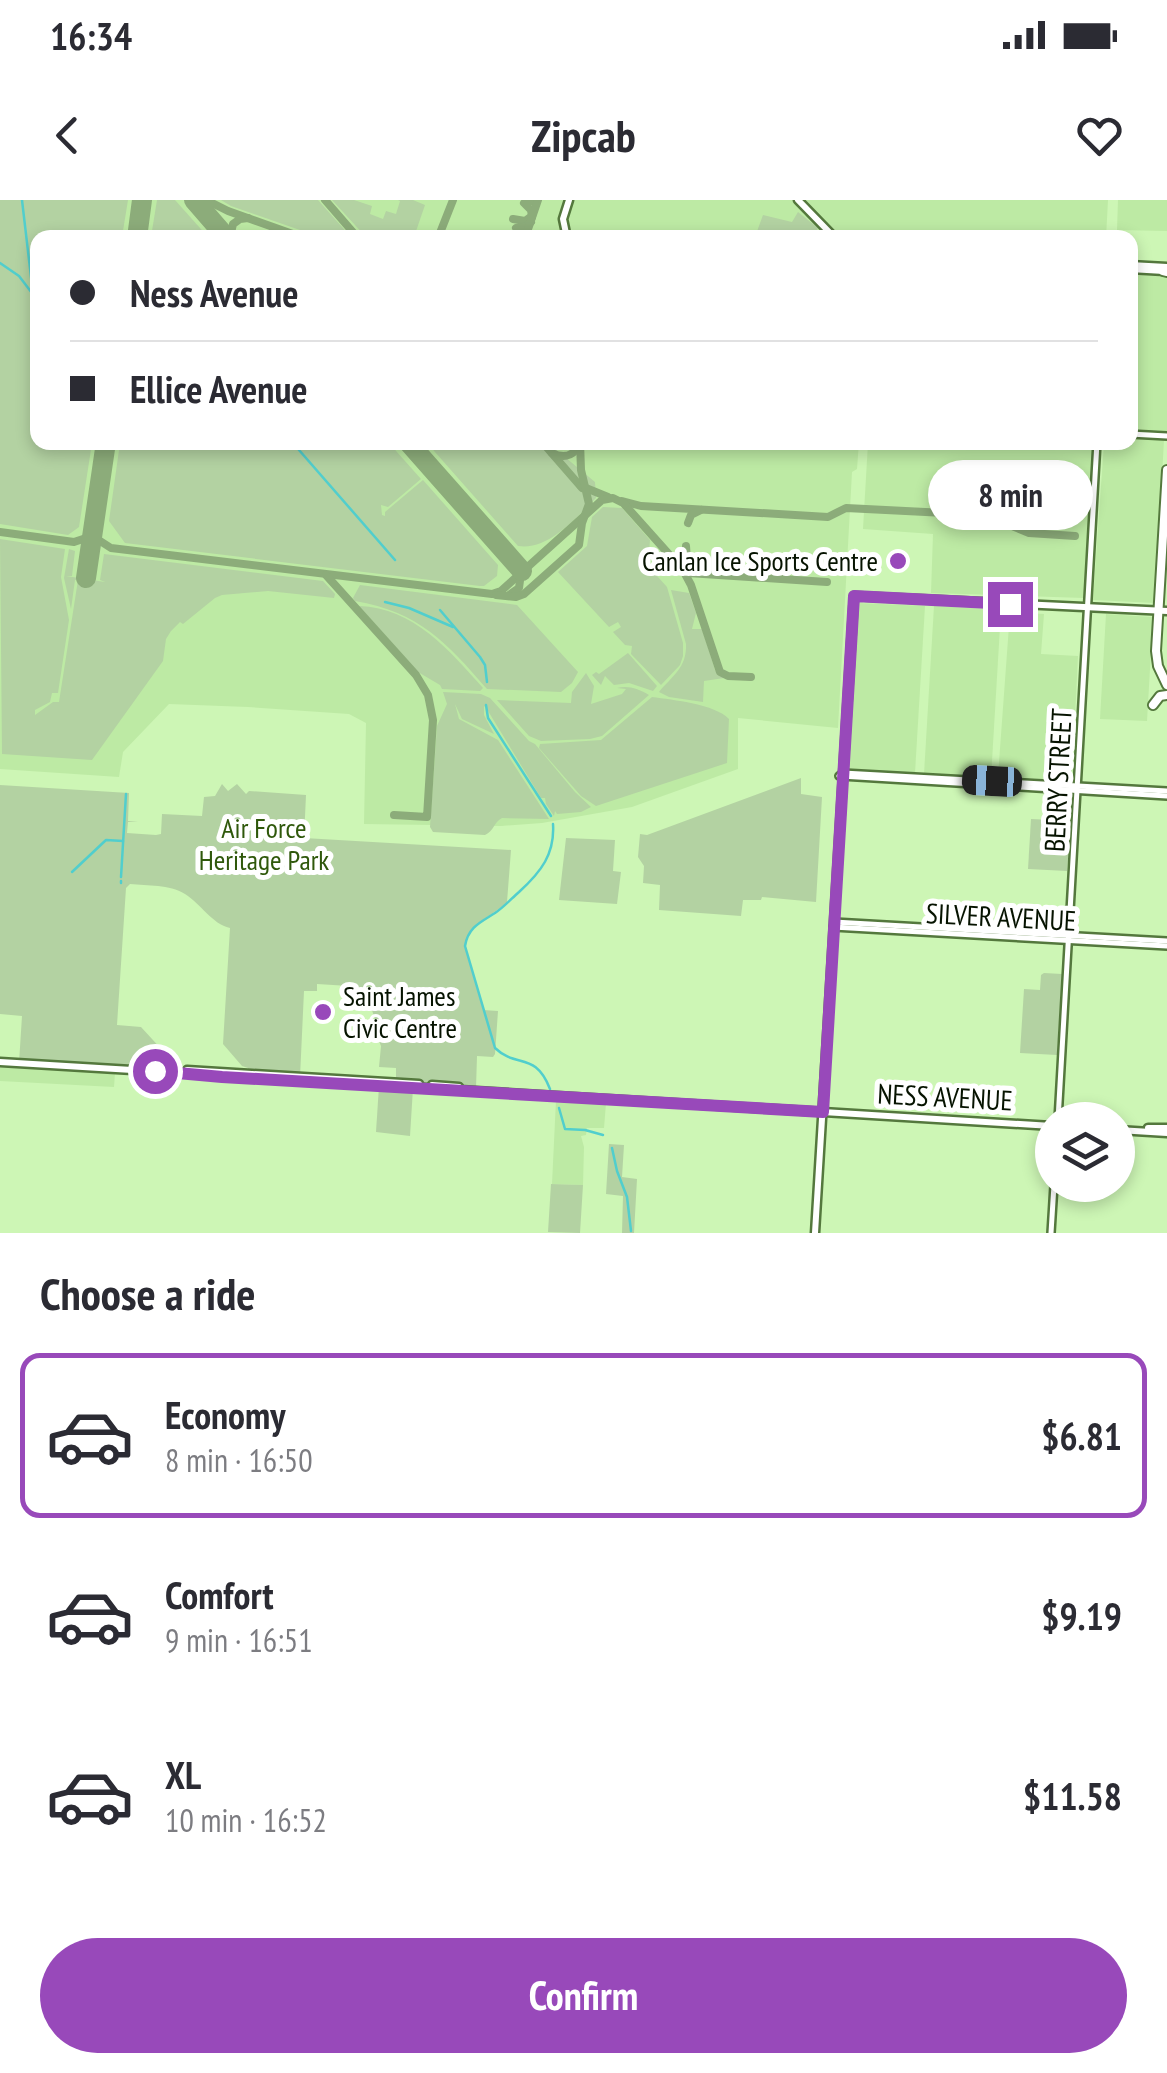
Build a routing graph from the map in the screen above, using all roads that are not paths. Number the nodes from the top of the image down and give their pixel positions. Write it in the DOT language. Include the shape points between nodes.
graph roads {
  1 [pos="569,200"];
  2 [pos="798,200"];
  3 [pos="565,230"];
  4 [pos="827,230"];
  5 [pos="1138,268"];
  6 [pos="1166,270"];
  7 [pos="1138,434"];
  8 [pos="1167,436"];
  9 [pos="1098,450"];
  10 [pos="1167,470"];
  11 [pos="1088,607"];
  12 [pos="1163,611"];
  13 [pos="1167,686"];
  14 [pos="1167,694"];
  15 [pos="1153,705"];
  16 [pos="843,775"];
  17 [pos="1077,788"];
  18 [pos="1167,794"];
  19 [pos="834,925"];
  20 [pos="1068,938"];
  21 [pos="1167,944"];
  22 [pos="0,1062"];
  23 [pos="1056,1102"];
  24 [pos="821,1108"];
  25 [pos="1035,1121"];
  26 [pos="1135,1129"];
  27 [pos="1167,1131"];
  28 [pos="1053,1202"];
  29 [pos="815,1233"];
  30 [pos="1051,1233"];
  1 -- 3 [label="main road"];
  2 -- 4 [label="main road"];
  5 -- 6 [label="main road"];
  7 -- 8 [label="street"];
  9 -- 11 [label="street, BERRY STREET"];
  10 -- 12 [label="main road"];
  11 -- 12 [label="main road"];
  11 -- 16 [label="main road" via="854,596"];
  11 -- 17 [label="street, BERRY STREET"];
  12 -- 13 [label="main road" via="1156,651"];
  14 -- 15 [label="main road"];
  16 -- 17 [label="street"];
  16 -- 19 [label="main road"];
  17 -- 18 [label="street"];
  17 -- 20 [label="street, BERRY STREET"];
  19 -- 20 [label="street, SILVER AVENUE"];
  19 -- 24 [label="main road"];
  20 -- 21 [label="street, SILVER AVENUE"];
  20 -- 23 [label="street, BERRY STREET"];
  22 -- 24 [label="main road, NESS AVENUE"];
  24 -- 25 [label="main road, NESS AVENUE"];
  24 -- 29 [label="main road"];
  26 -- 27 [label="main road"];
  28 -- 30 [label="street"];
}
